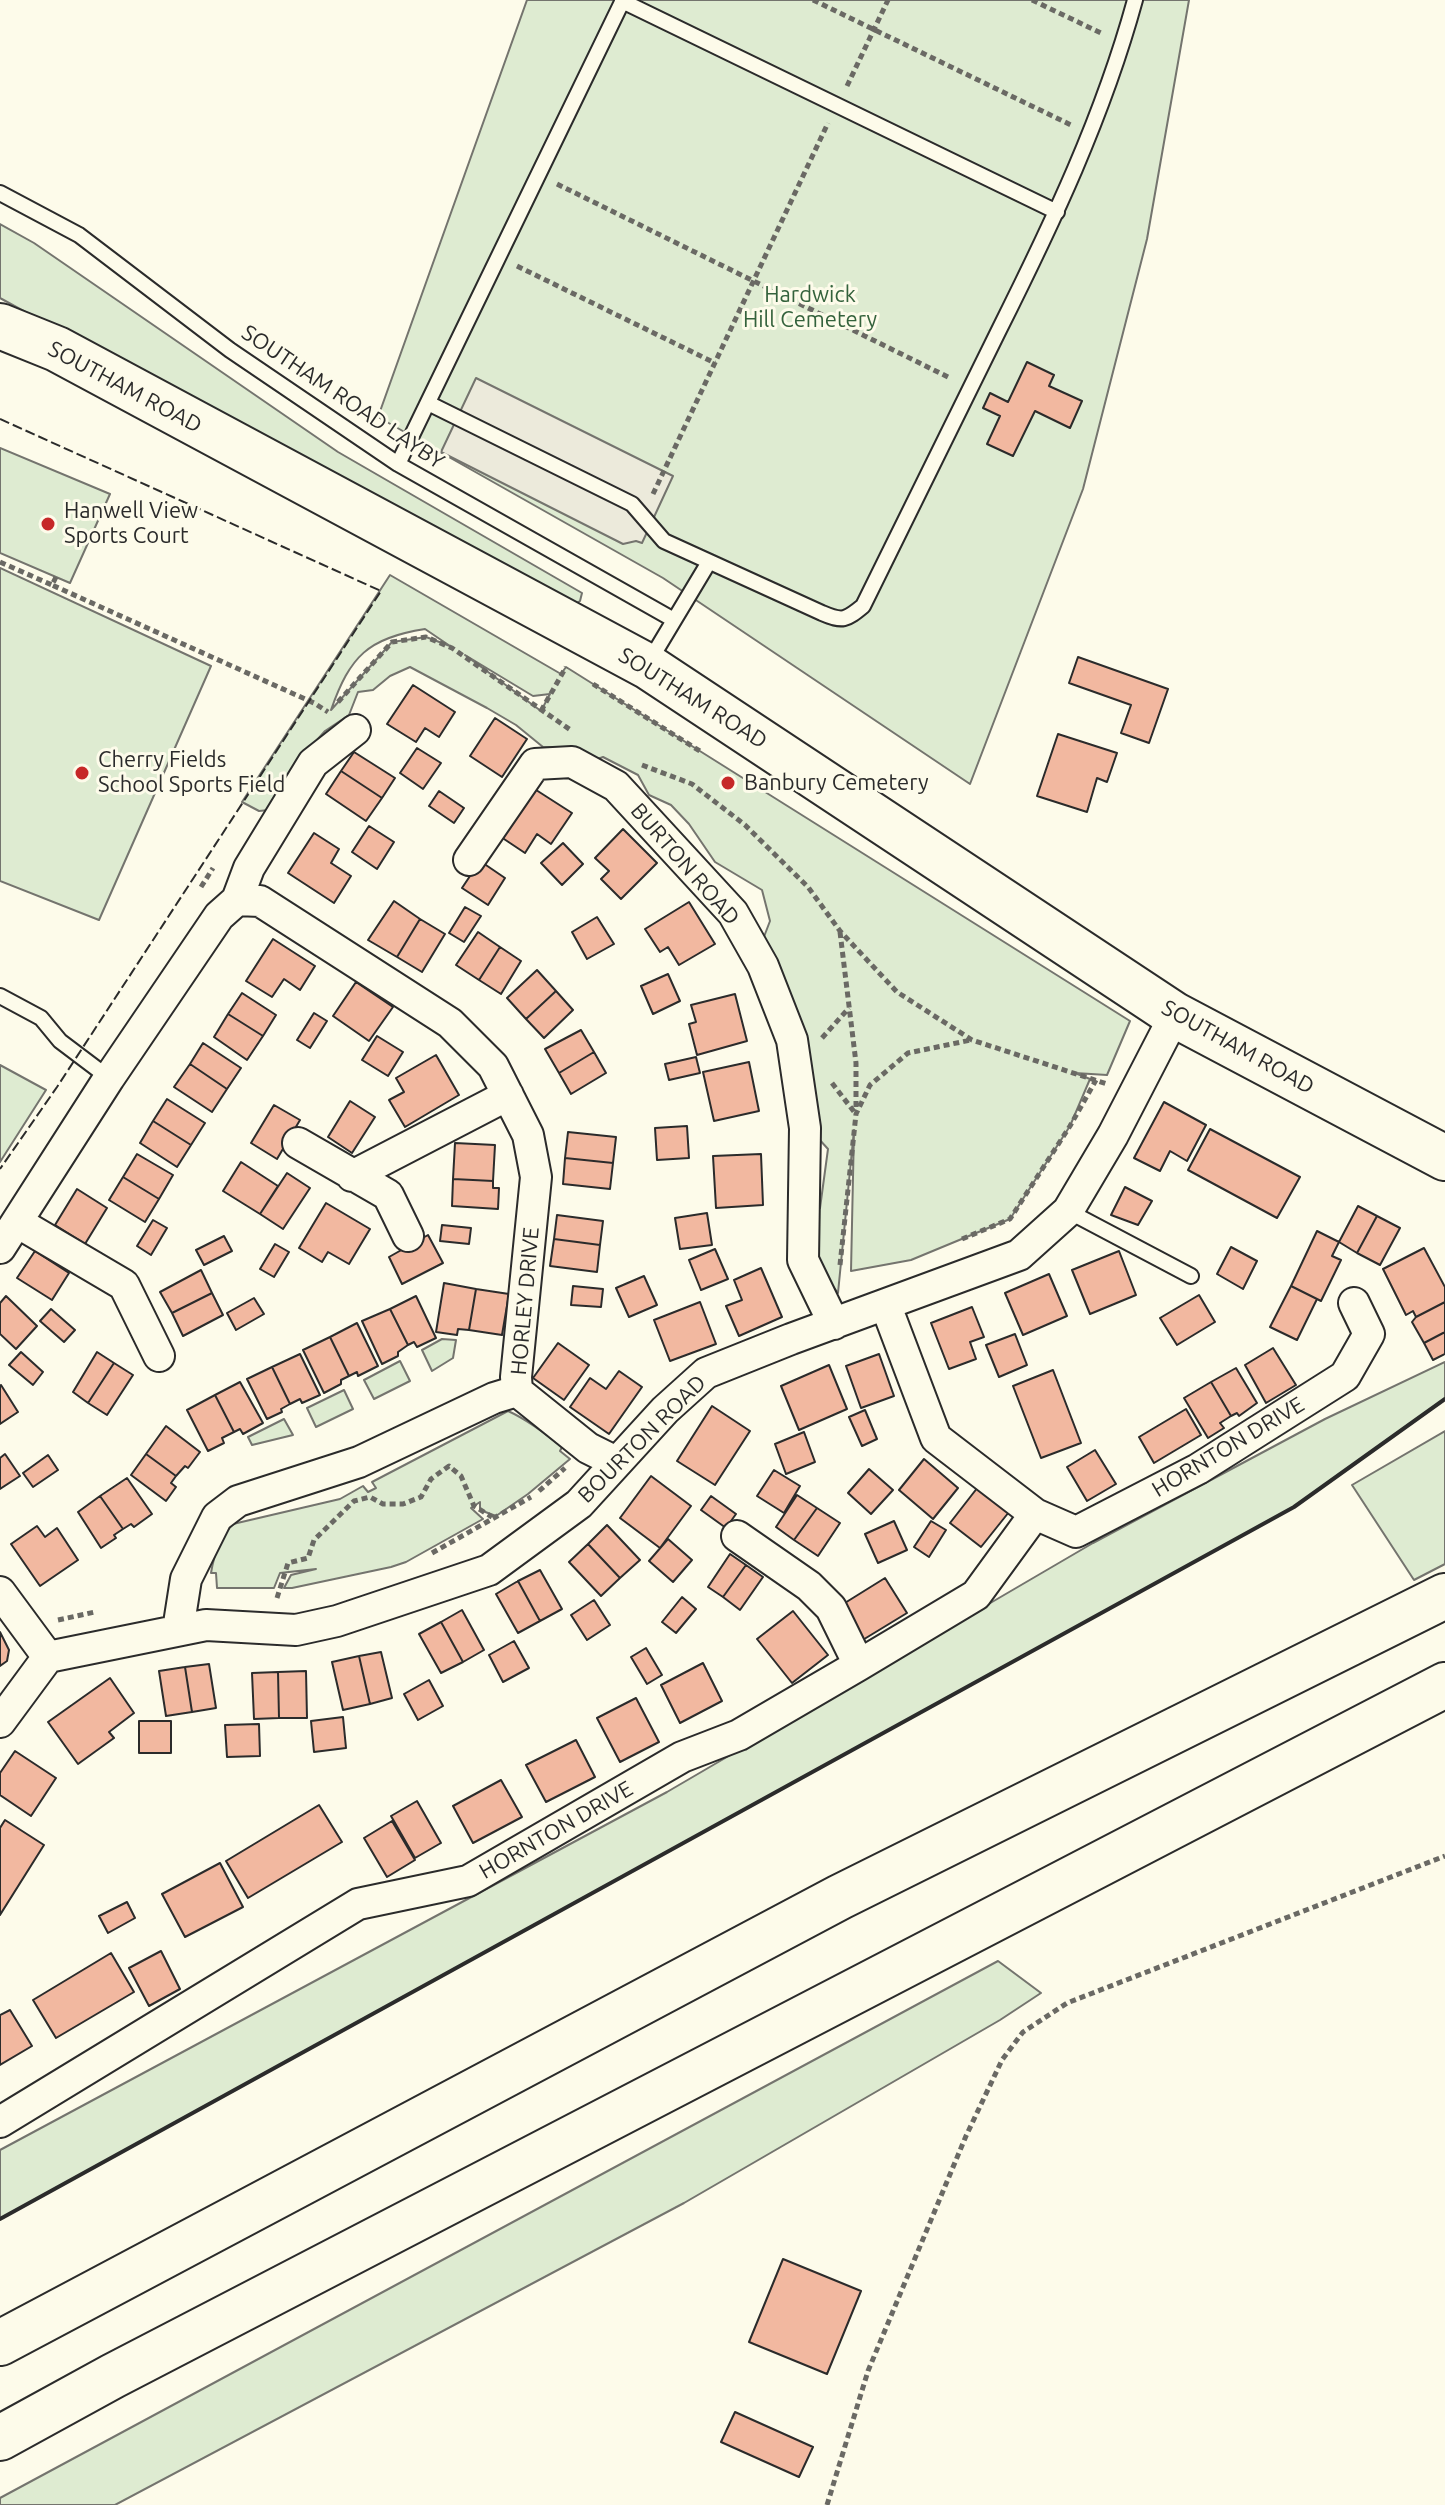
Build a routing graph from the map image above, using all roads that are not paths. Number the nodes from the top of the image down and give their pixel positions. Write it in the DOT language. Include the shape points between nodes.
graph roads {
  1 [pos="1135,0"];
  2 [pos="623,1"];
  3 [pos="0,193"];
  4 [pos="1057,212"];
  5 [pos="0,326"];
  6 [pos="428,403"];
  7 [pos="398,464"];
  8 [pos="709,562"];
  9 [pos="674,620"];
  10 [pos="647,666"];
  11 [pos="355,730"];
  12 [pos="469,860"];
  13 [pos="237,900"];
  14 [pos="0,996"];
  15 [pos="1175,1015"];
  16 [pos="109,1078"];
  17 [pos="508,1095"];
  18 [pos="298,1143"];
  19 [pos="1445,1158"];
  20 [pos="352,1176"];
  21 [pos="1068,1211"];
  22 [pos="17,1222"];
  23 [pos="408,1236"];
  24 [pos="0,1248"];
  25 [pos="1191,1276"];
  26 [pos="1354,1303"];
  27 [pos="831,1306"];
  28 [pos="886,1306"];
  29 [pos="159,1356"];
  30 [pos="517,1391"];
  31 [pos="616,1462"];
  32 [pos="1035,1514"];
  33 [pos="737,1536"];
  34 [pos="0,1592"];
  35 [pos="1445,1596"];
  36 [pos="178,1630"];
  37 [pos="48,1657"];
  38 [pos="859,1665"];
  39 [pos="1445,1685"];
  40 [pos="0,1722"];
  41 [pos="0,2122"];
  42 [pos="0,2343"];
  43 [pos="0,2438"];
  1 -- 4 [label="lane" via="1091,135"];
  2 -- 4 [label="lane"];
  2 -- 6 [label="lane"];
  3 -- 7 [label="lane, SOUTHAM ROAD LAYBY" via="79,235 230,350"];
  4 -- 8 [label="lane" via="863,606 848,618 837,619"];
  5 -- 10 [label="highway, SOUTHAM ROAD" via="57,349"];
  6 -- 7 [label="lane"];
  6 -- 8 [label="lane" via="632,504 664,541"];
  7 -- 9 [label="lane, SOUTHAM ROAD LAYBY"];
  8 -- 9 [label="lane"];
  9 -- 10 [label="lane"];
  10 -- 15 [label="highway, SOUTHAM ROAD"];
  11 -- 13 [label="street" via="313,763 249,868"];
  12 -- 27 [label="street, BURTON ROAD" via="535,764 572,762 616,786 733,913 763,966 792,1040 805,1128 803,1260"];
  13 -- 16 [label="street" via="219,916"];
  13 -- 17 [label="street, HORLEY DRIVE" via="260,901 450,1023 493,1066"];
  14 -- 16 [label="lane" via="41,1018 60,1041"];
  15 -- 19 [label="highway, SOUTHAM ROAD"];
  15 -- 21 [label="street, BOURTON ROAD"];
  16 -- 22 [label="street"];
  17 -- 20 [label="street"];
  17 -- 30 [label="street, HORLEY DRIVE" via="528,1135 536,1177"];
  18 -- 20 [label="street"];
  20 -- 23 [label="street" via="388,1195"];
  21 -- 25 [label="lane"];
  21 -- 28 [label="street, BOURTON ROAD" via="1019,1255"];
  22 -- 24 [label="street"];
  22 -- 29 [label="street" via="124,1285"];
  26 -- 32 [label="street, HORNTON DRIVE" via="1369,1334 1345,1376 1198,1469 1076,1532"];
  27 -- 28 [label="street, BOURTON ROAD"];
  27 -- 31 [label="street, BOURTON ROAD" via="706,1373"];
  28 -- 32 [label="street, HORNTON DRIVE" via="936,1438"];
  30 -- 31 [label="street, HORLEY DRIVE" via="588,1448"];
  30 -- 36 [label="street" via="359,1462 238,1501 217,1517 186,1579"];
  31 -- 36 [label="street, BOURTON ROAD" via="579,1504 489,1570 296,1630 206,1625"];
  32 -- 38 [label="street, HORNTON DRIVE" via="976,1595"];
  33 -- 38 [label="street" via="809,1586 831,1608"];
  34 -- 37 [label="street"];
  35 -- 42 [label="highway" via="840,1897"];
  36 -- 37 [label="street, BOURTON ROAD"];
  37 -- 40 [label="street"];
  38 -- 41 [label="street, HORNTON DRIVE" via="739,1735 682,1757 468,1881 358,1904"];
  39 -- 43 [label="highway"];
}
